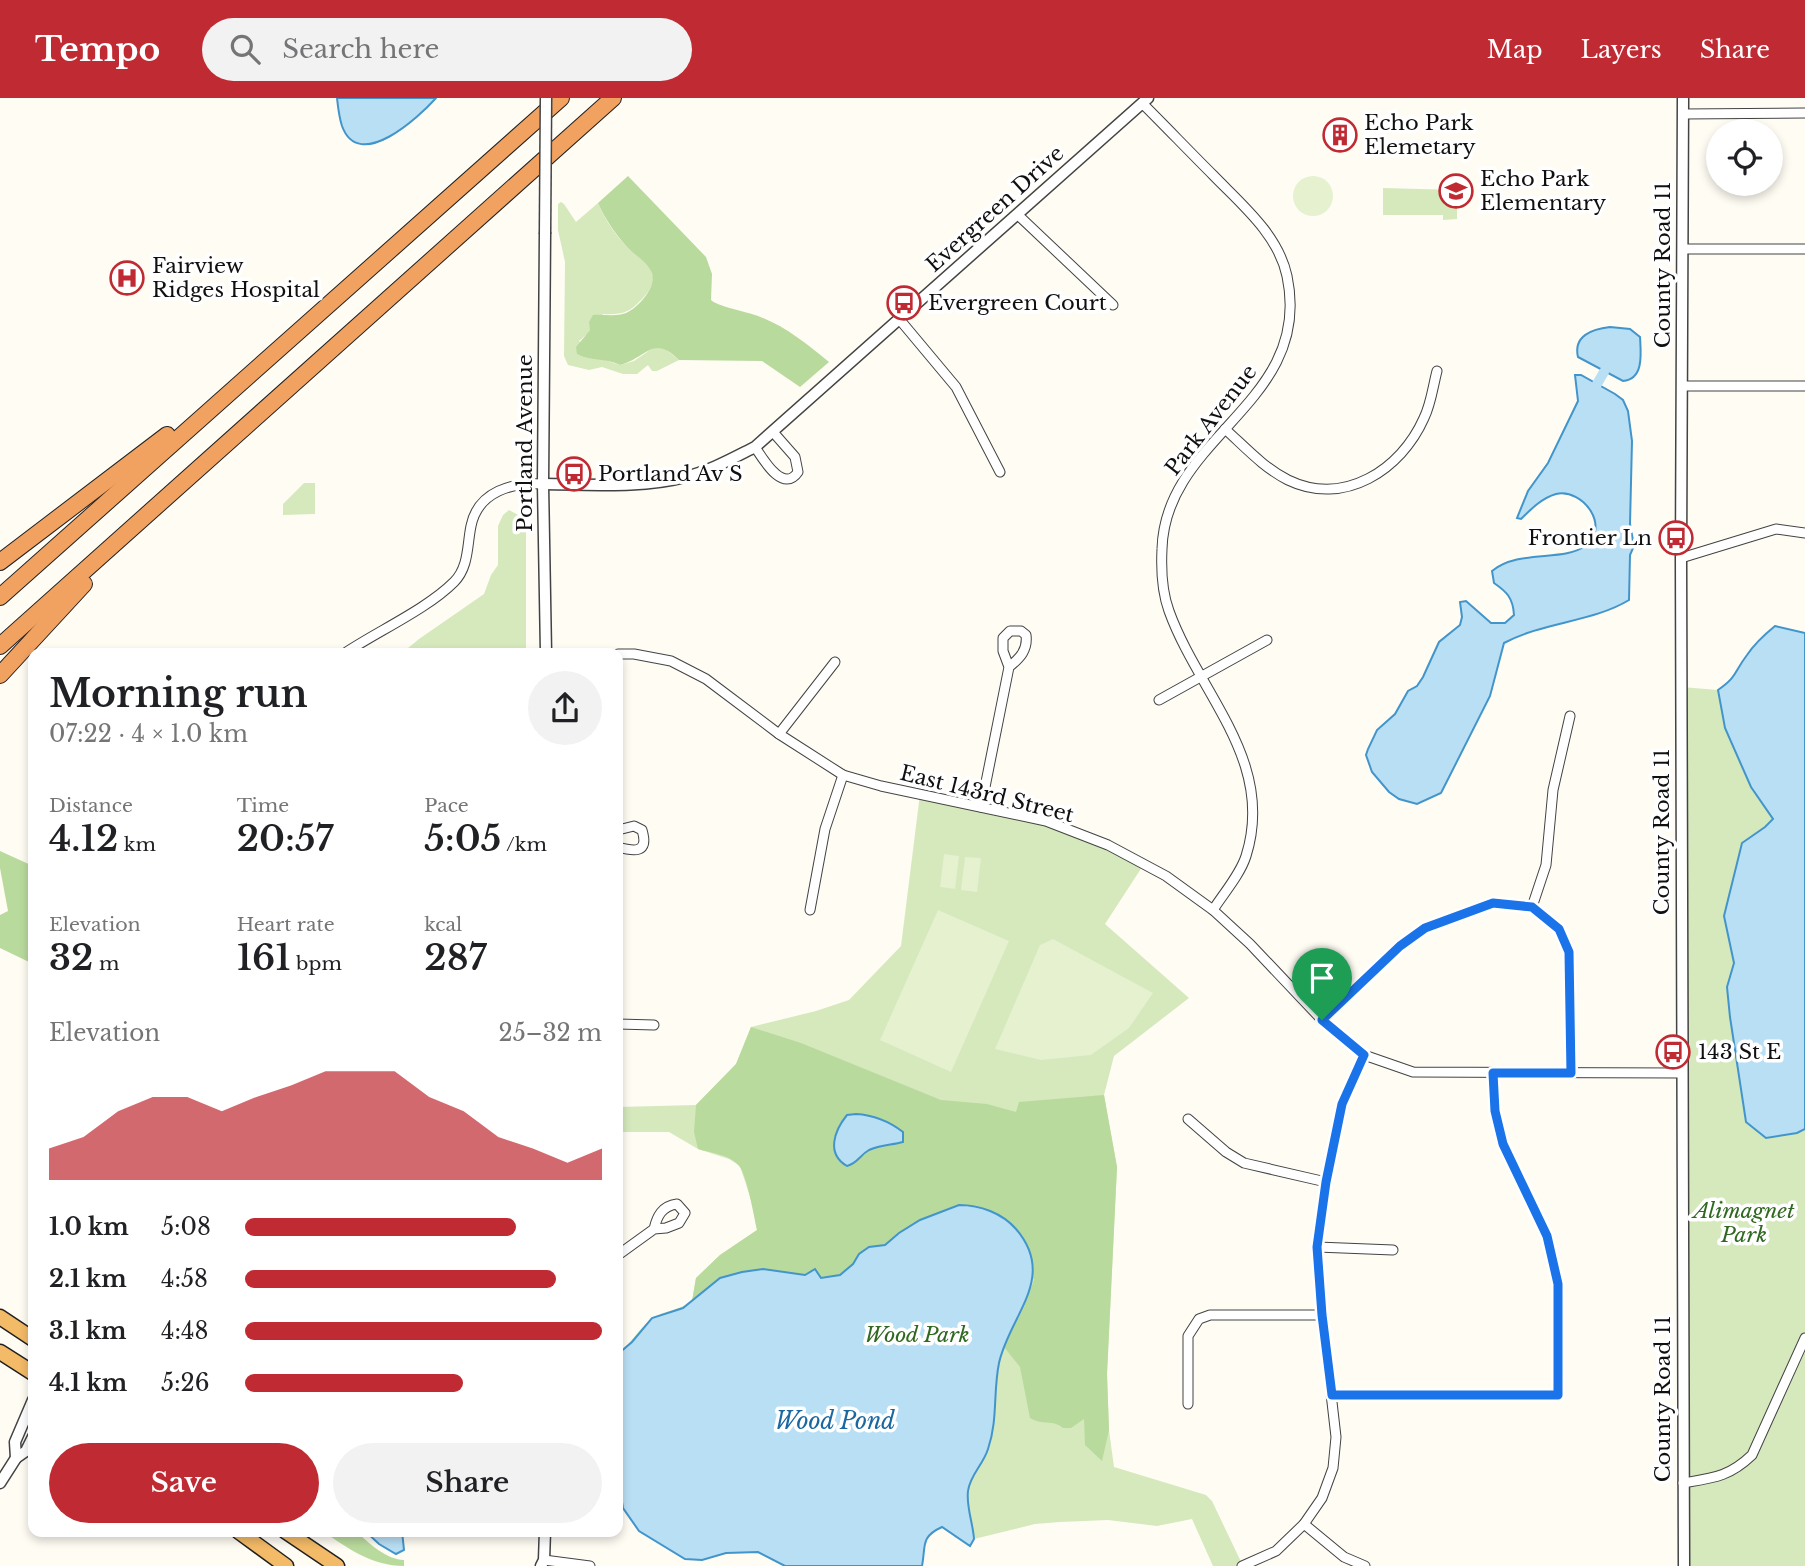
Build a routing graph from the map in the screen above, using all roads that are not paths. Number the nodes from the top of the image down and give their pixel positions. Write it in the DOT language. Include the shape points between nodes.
graph roads {
  1 [pos="545,98"];
  2 [pos="561,98"];
  3 [pos="613,98"];
  4 [pos="1683,98"];
  5 [pos="1145,101"];
  6 [pos="1805,113"];
  7 [pos="1683,114"];
  8 [pos="1018,215"];
  9 [pos="1683,249"];
  10 [pos="1805,249"];
  11 [pos="1114,305"];
  12 [pos="900,320"];
  13 [pos="259,366"];
  14 [pos="1437,371"];
  15 [pos="1682,386"];
  16 [pos="1805,386"];
  17 [pos="1225,429"];
  18 [pos="773,432"];
  19 [pos="755,447"];
  20 [pos="1000,472"];
  21 [pos="543,484"];
  22 [pos="153,512"];
  23 [pos="1805,533"];
  24 [pos="1681,558"];
  25 [pos="0,562"];
  26 [pos="0,597"];
  27 [pos="1267,640"];
  28 [pos="0,646"];
  29 [pos="353,648"];
  30 [pos="546,648"];
  31 [pos="623,654"];
  32 [pos="835,662"];
  33 [pos="1009,667"];
  34 [pos="0,675"];
  35 [pos="1201,677"];
  36 [pos="1159,700"];
  37 [pos="1570,716"];
  38 [pos="779,734"];
  39 [pos="843,775"];
  40 [pos="981,807"];
  41 [pos="623,829"];
  42 [pos="623,849"];
  43 [pos="1532,907"];
  44 [pos="810,910"];
  45 [pos="1213,910"];
  46 [pos="1322,1020"];
  47 [pos="623,1024"];
  48 [pos="654,1025"];
  49 [pos="1364,1055"];
  50 [pos="1493,1073"];
  51 [pos="1571,1073"];
  52 [pos="1682,1073"];
  53 [pos="1188,1119"];
  54 [pos="1326,1182"];
  55 [pos="654,1229"];
  56 [pos="1317,1247"];
  57 [pos="1393,1250"];
  58 [pos="623,1251"];
  59 [pos="1322,1315"];
  60 [pos="0,1317"];
  61 [pos="28,1336"];
  62 [pos="1805,1338"];
  63 [pos="0,1352"];
  64 [pos="28,1370"];
  65 [pos="1332,1395"];
  66 [pos="1188,1404"];
  67 [pos="28,1412"];
  68 [pos="28,1447"];
  69 [pos="16,1458"];
  70 [pos="0,1483"];
  71 [pos="1682,1483"];
  72 [pos="1304,1524"];
  73 [pos="246,1537"];
  74 [pos="294,1537"];
  75 [pos="544,1537"];
  76 [pos="544,1564"];
  77 [pos="286,1566"];
  78 [pos="337,1566"];
  79 [pos="590,1566"];
  80 [pos="1242,1566"];
  81 [pos="1365,1566"];
  82 [pos="1684,1566"];
  1 -- 21 [label="street, Portland Avenue, bridge"];
  2 -- 13 [label="highway"];
  3 -- 22 [label="highway"];
  4 -- 7 [label="street, County Road 11"];
  5 -- 8 [label="street, Evergreen Drive"];
  5 -- 17 [label="street, Park Avenue" via="1261,225 1287,275 1291,315 1282,355 1265,383"];
  6 -- 7 [label="street"];
  7 -- 9 [label="street, County Road 11"];
  8 -- 11 [label="street"];
  8 -- 12 [label="street, Evergreen Drive"];
  9 -- 10 [label="street"];
  9 -- 15 [label="street, County Road 11"];
  12 -- 18 [label="street, Evergreen Drive"];
  12 -- 20 [label="street" via="956,387"];
  13 -- 25 [label="highway"];
  13 -- 26 [label="highway"];
  14 -- 17 [label="street" via="1425,417 1406,450 1383,472 1353,486 1320,489 1290,481"];
  15 -- 16 [label="street"];
  15 -- 24 [label="street, County Road 11"];
  17 -- 35 [label="street, Park Avenue" via="1179,487 1167,516 1162,546 1169,611"];
  18 -- 19 [label="street, Evergreen Drive"];
  18 -- 19 [label="street" via="795,457 794,477 780,478"];
  19 -- 21 [label="street, Evergreen Drive" via="684,478 640,484"];
  21 -- 29 [label="street" via="506,486 491,495 471,522 466,562 457,580"];
  21 -- 30 [label="street, Portland Avenue"];
  22 -- 28 [label="highway"];
  22 -- 34 [label="highway"];
  23 -- 24 [label="street" via="1776,530"];
  24 -- 52 [label="street, County Road 11"];
  27 -- 35 [label="street"];
  31 -- 38 [label="street, East 143rd Street" via="671,661 706,679"];
  32 -- 38 [label="street"];
  33 -- 40 [label="street"];
  35 -- 36 [label="street"];
  35 -- 45 [label="street, Park Avenue" via="1243,754 1254,803 1245,859"];
  37 -- 43 [label="street" via="1553,790 1546,865"];
  38 -- 39 [label="street, East 143rd Street"];
  39 -- 40 [label="street, East 143rd Street"];
  39 -- 44 [label="street" via="825,829"];
  40 -- 45 [label="street, East 143rd Street" via="1046,821 1108,845 1166,876"];
  41 -- 42 [label="street" via="634,826 645,837 639,850"];
  43 -- 46 [label="street" via="1493,903 1425,928"];
  43 -- 51 [label="street" via="1559,929 1569,952"];
  45 -- 46 [label="street, East 143rd Street"];
  46 -- 49 [label="street, East 143rd Street"];
  47 -- 48 [label="street"];
  49 -- 50 [label="street, East 143rd Street" via="1413,1072"];
  49 -- 54 [label="street" via="1342,1104"];
  50 -- 51 [label="street, East 143rd Street"];
  50 -- 65 [label="street" via="1503,1144 1547,1236 1558,1284 1558,1395"];
  51 -- 52 [label="street, East 143rd Street"];
  52 -- 71 [label="street, County Road 11"];
  53 -- 54 [label="street" via="1244,1163"];
  54 -- 56 [label="street"];
  55 -- 58 [label="street"];
  56 -- 57 [label="street"];
  56 -- 59 [label="street"];
  59 -- 65 [label="street"];
  59 -- 66 [label="street" via="1210,1315 1199,1319 1188,1336"];
  60 -- 61 [label="highway"];
  62 -- 71 [label="street" via="1752,1455 1722,1476"];
  63 -- 64 [label="highway"];
  65 -- 72 [label="street" via="1333,1468 1322,1498"];
  67 -- 69 [label="street" via="15,1442"];
  68 -- 69 [label="street"];
  69 -- 70 [label="street"];
  71 -- 82 [label="street, County Road 11"];
  72 -- 80 [label="street" via="1276,1551"];
  72 -- 81 [label="street" via="1344,1557"];
  73 -- 77 [label="highway"];
  74 -- 78 [label="highway"];
  75 -- 76 [label="street"];
  76 -- 79 [label="street"];
}
